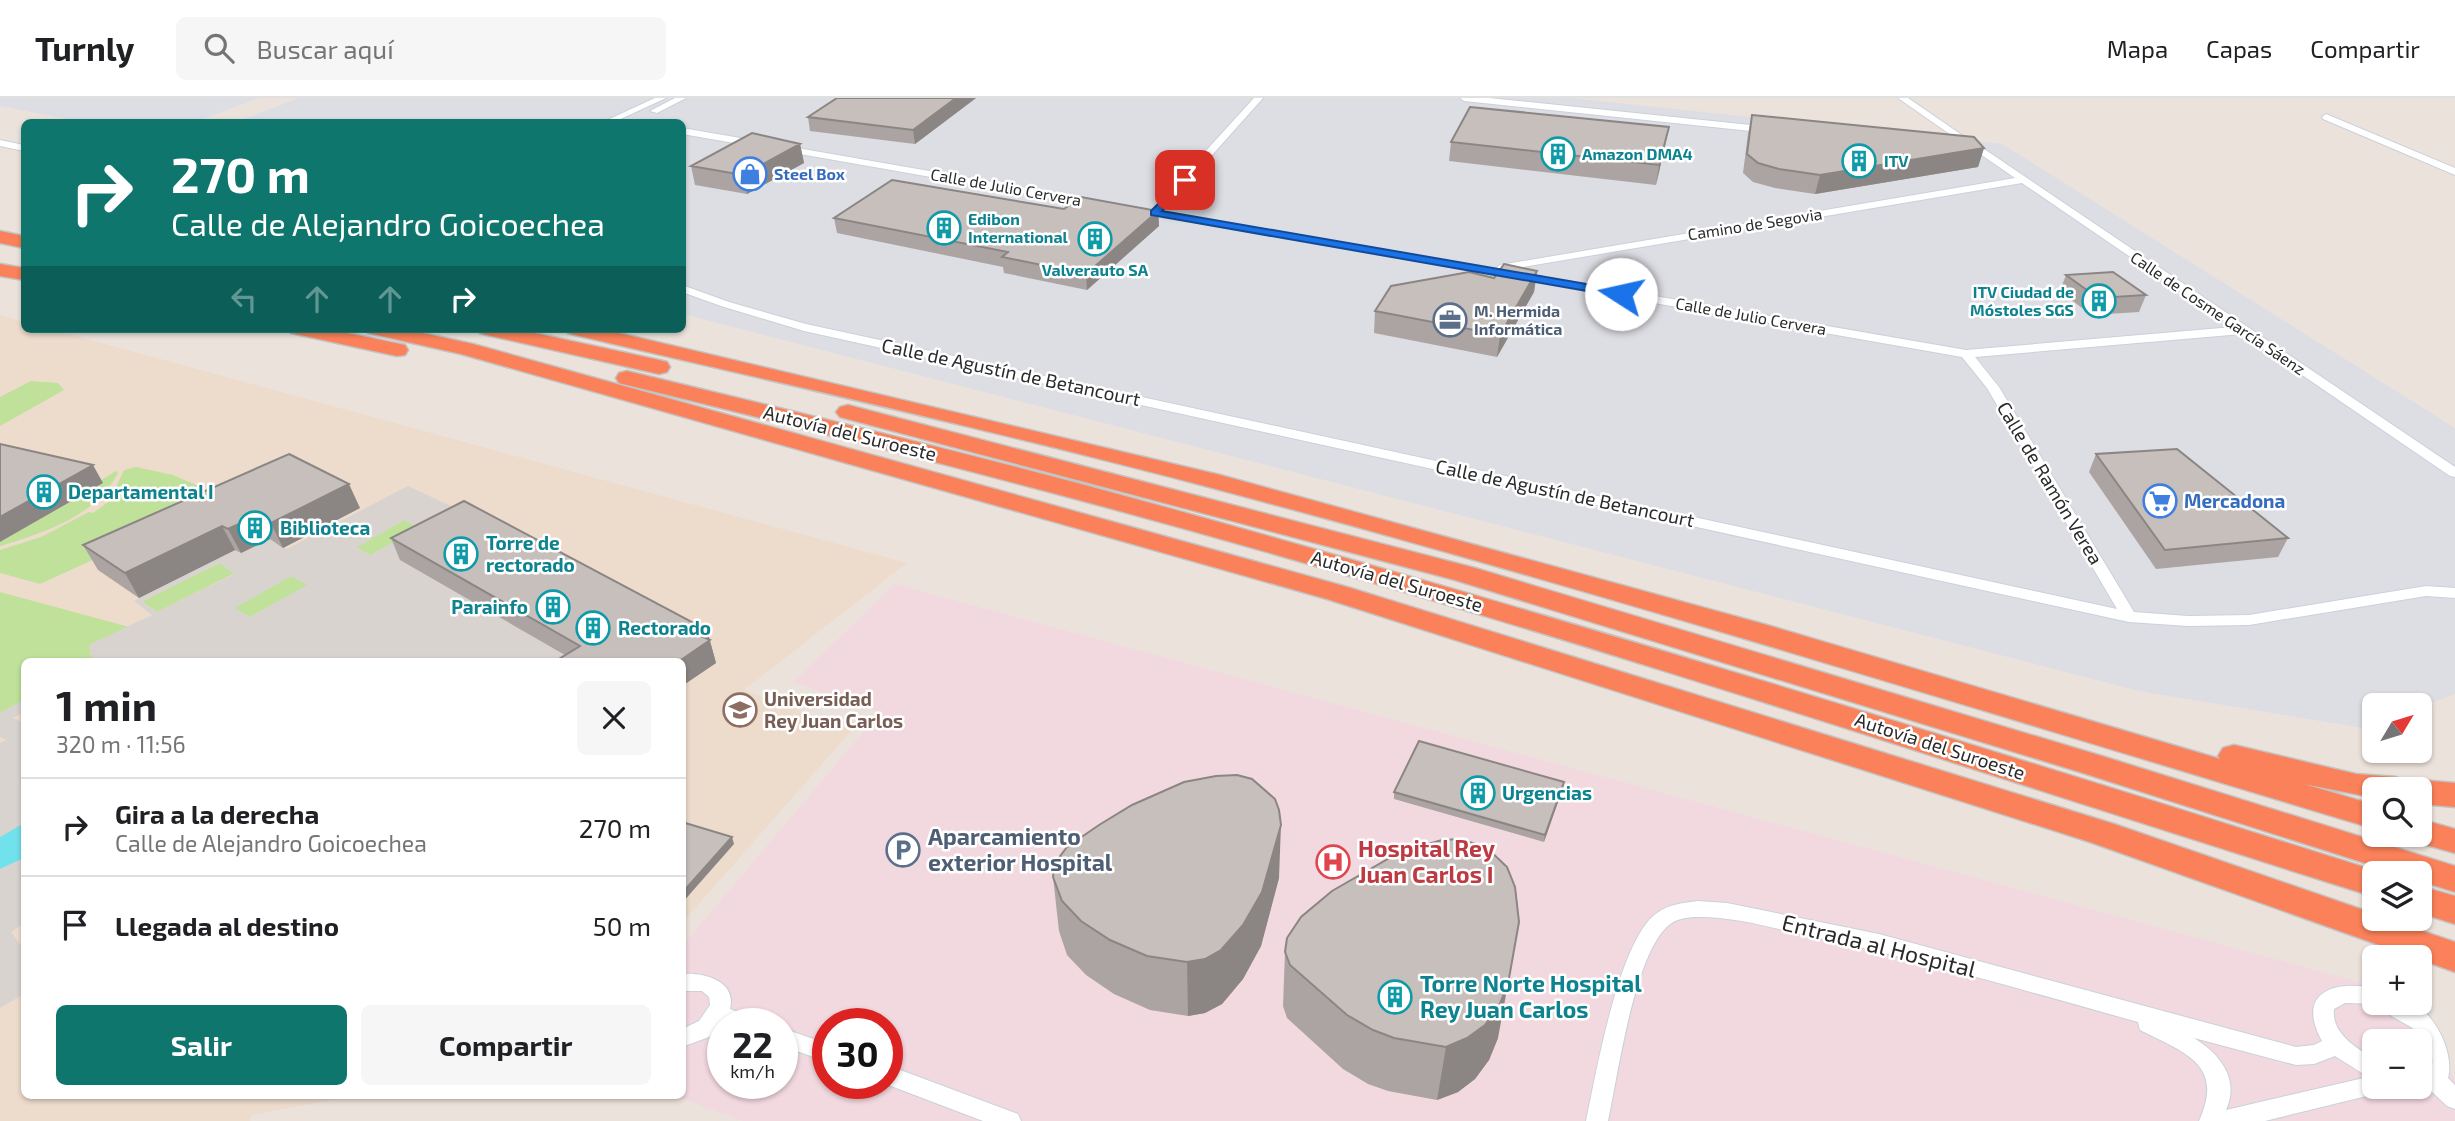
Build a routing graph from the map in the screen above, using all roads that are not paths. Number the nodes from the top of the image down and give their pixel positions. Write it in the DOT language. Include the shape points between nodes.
graph roads {
  1 [pos="662,98"];
  2 [pos="682,98"];
  3 [pos="1259,98"];
  4 [pos="1464,98"];
  5 [pos="1902,98"];
  6 [pos="2326,117"];
  7 [pos="615,119"];
  8 [pos="638,119"];
  9 [pos="1781,131"];
  10 [pos="686,132"];
  11 [pos="0,143"];
  12 [pos="21,147"];
  13 [pos="2455,172"];
  14 [pos="2022,180"];
  15 [pos="1115,206"];
  16 [pos="1128,208"];
  17 [pos="1155,213"];
  18 [pos="0,222"];
  19 [pos="21,226"];
  20 [pos="0,237"];
  21 [pos="21,241"];
  22 [pos="0,254"];
  23 [pos="21,258"];
  24 [pos="0,270"];
  25 [pos="1488,270"];
  26 [pos="21,274"];
  27 [pos="686,290"];
  28 [pos="2243,330"];
  29 [pos="317,333"];
  30 [pos="394,333"];
  31 [pos="424,333"];
  32 [pos="504,333"];
  33 [pos="592,333"];
  34 [pos="1966,354"];
  35 [pos="769,435"];
  36 [pos="2455,473"];
  37 [pos="1465,574"];
  38 [pos="2455,593"];
  39 [pos="2129,617"];
  40 [pos="1757,631"];
  41 [pos="1951,690"];
  42 [pos="2362,786"];
  43 [pos="2432,793"];
  44 [pos="2455,795"];
  45 [pos="2362,813"];
  46 [pos="2432,834"];
  47 [pos="2455,841"];
  48 [pos="2455,879"];
  49 [pos="2362,880"];
  50 [pos="2432,903"];
  51 [pos="2455,910"];
  52 [pos="2455,957"];
  53 [pos="686,983"];
  54 [pos="2362,996"];
  55 [pos="719,1008"];
  56 [pos="2120,1009"];
  57 [pos="2411,1015"];
  58 [pos="707,1025"];
  59 [pos="2427,1029"];
  60 [pos="2432,1034"];
  61 [pos="686,1037"];
  62 [pos="2337,1044"];
  63 [pos="2362,1063"];
  64 [pos="2432,1076"];
  65 [pos="903,1081"];
  66 [pos="2432,1083"];
  67 [pos="2362,1087"];
  68 [pos="2455,1099"];
  69 [pos="1010,1121"];
  70 [pos="1597,1121"];
  71 [pos="2210,1121"];
  72 [pos="2222,1121"];
  1 -- 7 [label="street"];
  2 -- 8 [label="street"];
  3 -- 17 [label="street"];
  4 -- 9 [label="street"];
  5 -- 14 [label="street, Calle de Cosme García Sáenz" via="1960,145 1987,147 1982,151"];
  6 -- 13 [label="street"];
  10 -- 15 [label="street, Calle de Julio Cervera"];
  11 -- 12 [label="street"];
  14 -- 25 [label="street, Camino de Segovia"];
  14 -- 28 [label="street, Calle de Cosme García Sáenz"];
  16 -- 17 [label="street, Calle de Julio Cervera"];
  17 -- 25 [label="street, Calle de Julio Cervera"];
  18 -- 19 [label="highway"];
  20 -- 21 [label="highway"];
  22 -- 23 [label="highway"];
  24 -- 26 [label="highway"];
  25 -- 34 [label="street, Calle de Julio Cervera"];
  27 -- 39 [label="street, Calle de Agustín de Betancourt" via="842,335"];
  28 -- 34 [label="street, Calle de Julio Cervera"];
  28 -- 36 [label="street, Calle de Cosme García Sáenz"];
  29 -- 35 [label="highway"];
  30 -- 35 [label="highway"];
  31 -- 49 [label="highway, Autovía del Suroeste" via="737,404 1337,563 1725,677"];
  32 -- 37 [label="highway, Autovía del Suroeste" via="961,440"];
  33 -- 40 [label="highway" via="1212,480"];
  34 -- 39 [label="street, Calle de Ramón Verea" via="1993,387"];
  35 -- 52 [label="highway" via="1337,593 1670,695 2102,833"];
  37 -- 41 [label="highway"];
  37 -- 48 [label="highway, Autovía del Suroeste"];
  38 -- 39 [label="street, Calle de Agustín de Betancourt" via="2426,591 2249,620"];
  40 -- 41 [label="highway"];
  40 -- 42 [label="highway" via="1912,667 2255,762"];
  41 -- 45 [label="highway"];
  43 -- 44 [label="highway"];
  46 -- 47 [label="highway"];
  50 -- 51 [label="highway"];
  53 -- 55 [label="street" via="702,982 717,990"];
  54 -- 62 [label="street" via="2349,994 2328,1001 2324,1019"];
  56 -- 62 [label="street, Entrada al Hospital" via="2302,1058"];
  56 -- 70 [label="street, Entrada al Hospital" via="1879,942 1727,911 1675,912 1661,920 1643,946 1625,997"];
  56 -- 71 [label="street" via="2179,1040 2211,1065 2219,1075 2222,1094"];
  57 -- 59 [label="street"];
  58 -- 61 [label="street"];
  60 -- 64 [label="street" via="2445,1062"];
  62 -- 63 [label="street"];
  65 -- 69 [label="street"];
  66 -- 68 [label="street"];
  67 -- 72 [label="street"];
}
